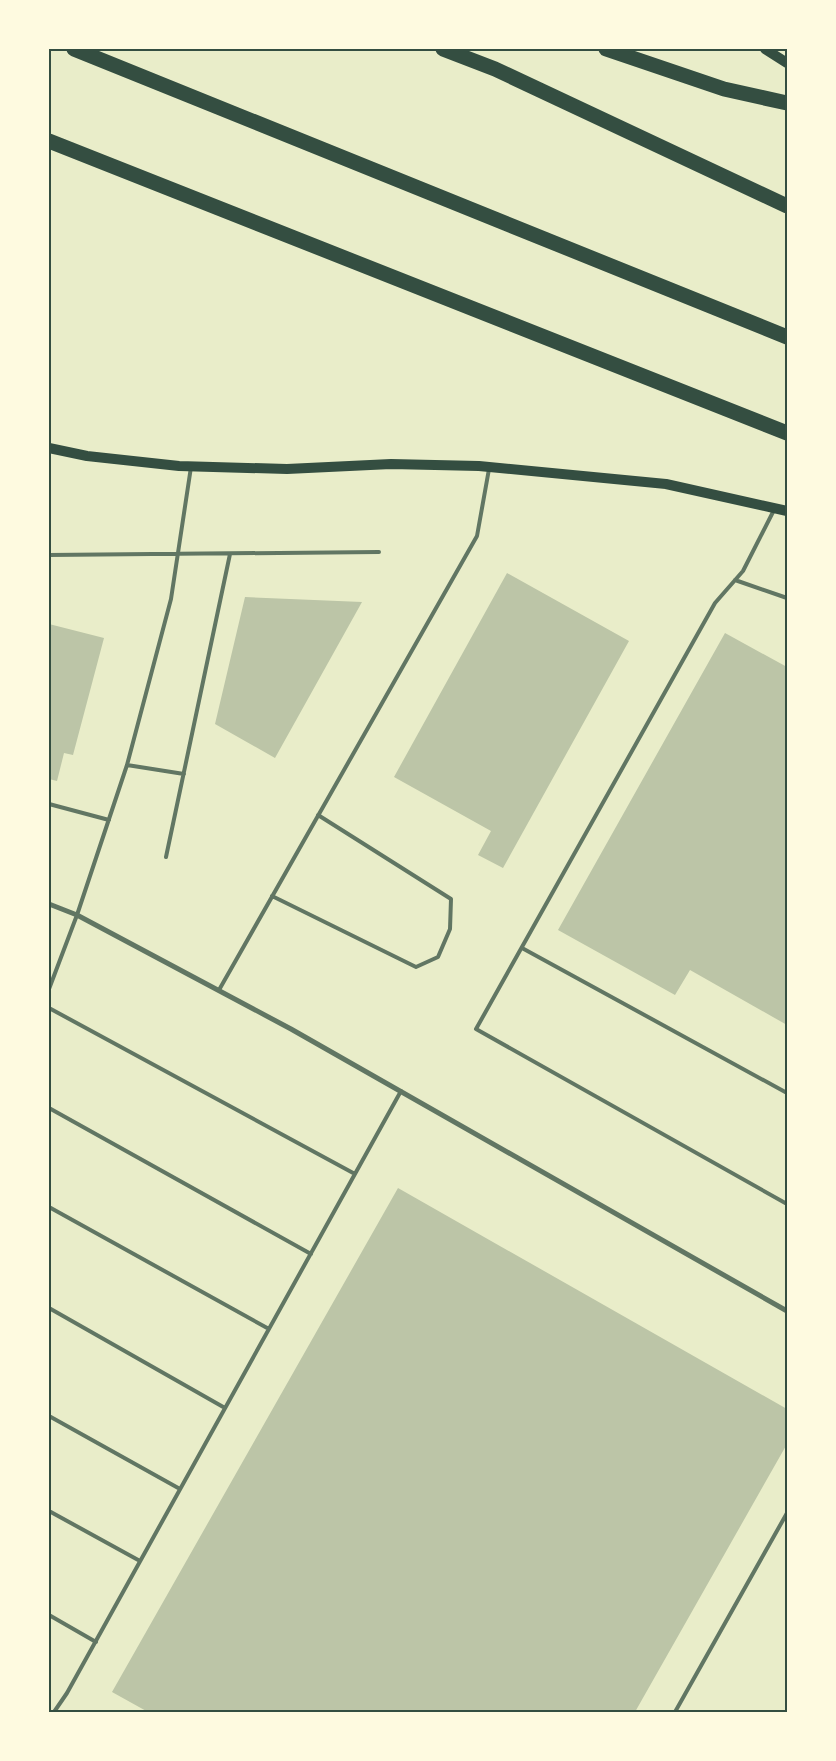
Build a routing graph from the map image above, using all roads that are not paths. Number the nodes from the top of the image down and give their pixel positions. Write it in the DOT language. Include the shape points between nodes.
graph roads {
  1 [pos="74,49"];
  2 [pos="443,49"];
  3 [pos="606,49"];
  4 [pos="766,49"];
  5 [pos="787,63"];
  6 [pos="787,102"];
  7 [pos="49,141"];
  8 [pos="787,206"];
  9 [pos="787,337"];
  10 [pos="787,433"];
  11 [pos="49,448"];
  12 [pos="191,466"];
  13 [pos="490,467"];
  14 [pos="775,508"];
  15 [pos="787,511"];
  16 [pos="379,552"];
  17 [pos="230,554"];
  18 [pos="49,555"];
  19 [pos="178,555"];
  20 [pos="735,580"];
  21 [pos="787,598"];
  22 [pos="127,765"];
  23 [pos="184,774"];
  24 [pos="49,804"];
  25 [pos="318,816"];
  26 [pos="109,820"];
  27 [pos="166,857"];
  28 [pos="272,896"];
  29 [pos="49,904"];
  30 [pos="77,916"];
  31 [pos="522,948"];
  32 [pos="49,989"];
  33 [pos="218,990"];
  34 [pos="49,1008"];
  35 [pos="401,1091"];
  36 [pos="787,1093"];
  37 [pos="49,1108"];
  38 [pos="355,1174"];
  39 [pos="787,1204"];
  40 [pos="49,1207"];
  41 [pos="311,1254"];
  42 [pos="49,1308"];
  43 [pos="787,1311"];
  44 [pos="269,1329"];
  45 [pos="225,1408"];
  46 [pos="49,1416"];
  47 [pos="180,1489"];
  48 [pos="49,1510"];
  49 [pos="787,1513"];
  50 [pos="140,1561"];
  51 [pos="49,1615"];
  52 [pos="96,1642"];
  53 [pos="54,1712"];
  54 [pos="675,1712"];
  1 -- 9 [label="highway"];
  2 -- 8 [label="highway" via="495,69"];
  3 -- 6 [label="highway" via="724,88"];
  4 -- 5 [label="main road"];
  7 -- 10 [label="highway"];
  11 -- 12 [label="main road" via="87,456"];
  12 -- 13 [label="main road" via="287,469 391,464"];
  12 -- 19 [label="lane"];
  13 -- 14 [label="main road" via="666,484"];
  13 -- 25 [label="lane" via="477,536"];
  14 -- 15 [label="main road"];
  14 -- 20 [label="lane" via="743,571"];
  16 -- 17 [label="lane"];
  17 -- 19 [label="lane"];
  17 -- 23 [label="lane"];
  18 -- 19 [label="lane"];
  19 -- 22 [label="lane" via="171,599"];
  20 -- 21 [label="lane"];
  20 -- 31 [label="lane" via="716,604"];
  22 -- 23 [label="lane"];
  22 -- 26 [label="lane"];
  23 -- 27 [label="lane"];
  24 -- 26 [label="lane"];
  25 -- 28 [label="lane"];
  25 -- 28 [label="lane" via="451,899 450,929 438,957 416,967"];
  26 -- 30 [label="lane"];
  28 -- 33 [label="lane"];
  29 -- 30 [label="street"];
  30 -- 32 [label="lane"];
  30 -- 33 [label="street"];
  31 -- 36 [label="lane"];
  31 -- 39 [label="lane" via="476,1029"];
  33 -- 35 [label="street"];
  34 -- 38 [label="lane"];
  35 -- 38 [label="lane"];
  35 -- 43 [label="street"];
  37 -- 41 [label="lane"];
  38 -- 41 [label="lane"];
  40 -- 44 [label="lane"];
  41 -- 44 [label="lane"];
  42 -- 45 [label="lane"];
  44 -- 45 [label="lane"];
  45 -- 47 [label="lane"];
  46 -- 47 [label="lane"];
  47 -- 50 [label="lane"];
  48 -- 50 [label="lane"];
  49 -- 54 [label="lane"];
  50 -- 52 [label="lane"];
  51 -- 52 [label="lane"];
  52 -- 53 [label="lane"];
}
